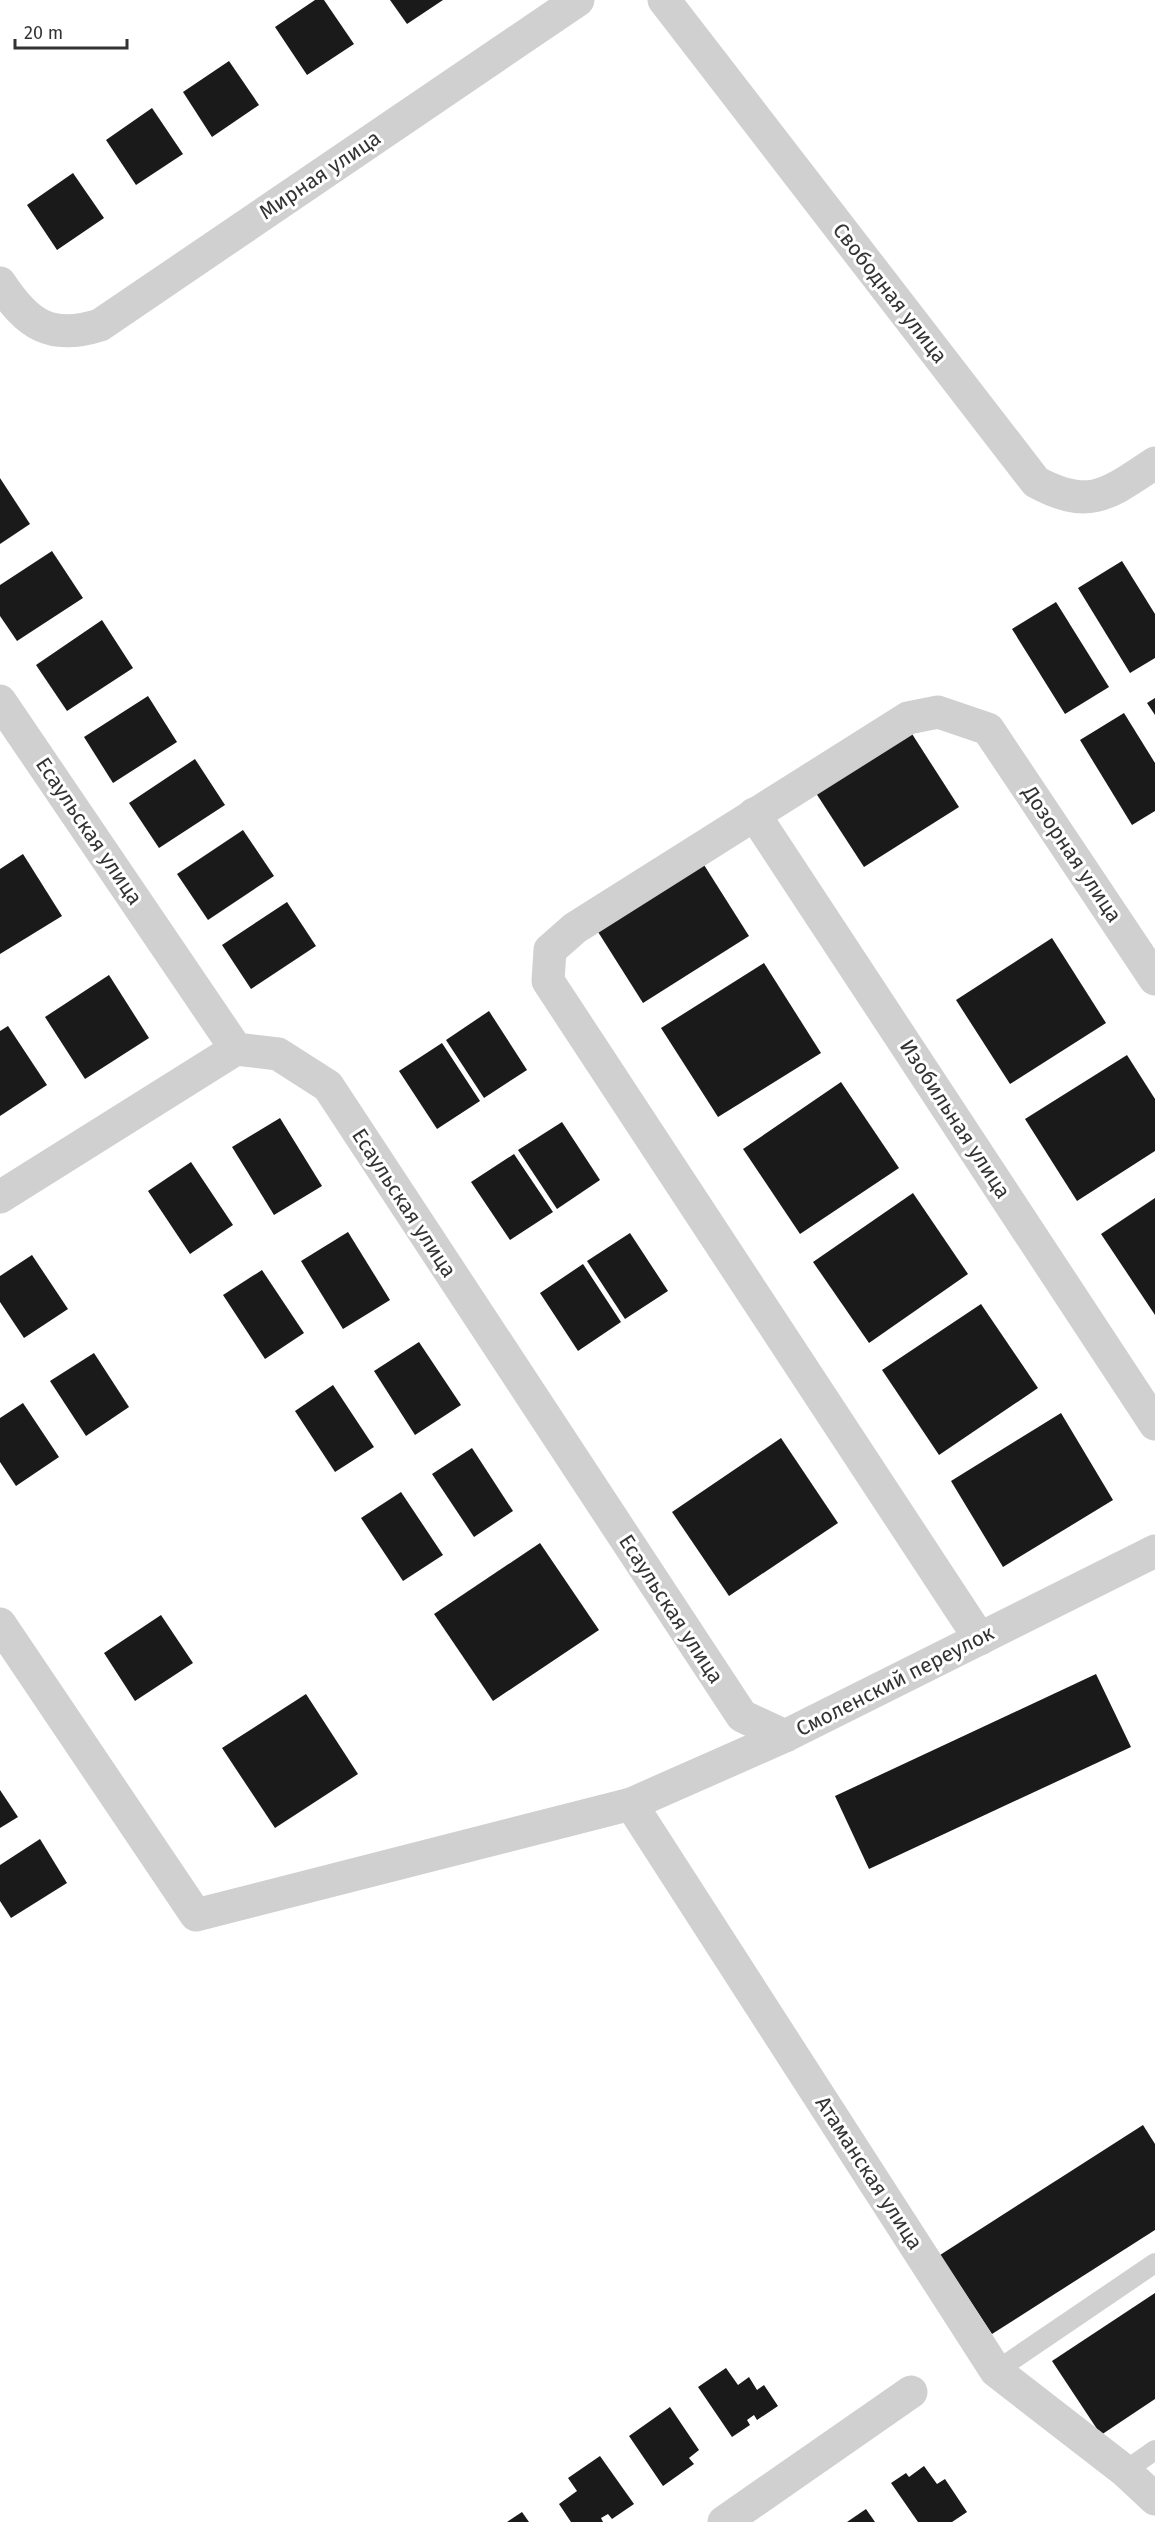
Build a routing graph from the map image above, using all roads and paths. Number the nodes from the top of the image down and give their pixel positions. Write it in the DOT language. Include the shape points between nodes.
graph roads {
  1 [pos="578,0"];
  2 [pos="664,0"];
  3 [pos="0,283"];
  4 [pos="1155,464"];
  5 [pos="0,700"];
  6 [pos="754,814"];
  7 [pos="1155,979"];
  8 [pos="236,1049"];
  9 [pos="0,1197"];
  10 [pos="1155,1424"];
  11 [pos="1155,1551"];
  12 [pos="0,1624"];
  13 [pos="980,1639"];
  14 [pos="785,1736"];
  15 [pos="631,1803"];
  16 [pos="1155,2263"];
  17 [pos="996,2371"];
  18 [pos="911,2392"];
  19 [pos="1155,2450"];
  20 [pos="1125,2470"];
  21 [pos="1155,2499"];
  22 [pos="724,2522"];
  1 -- 3 [label="street, Мирная улица" via="100,325 82,331 38,325 18,310"];
  2 -- 4 [label="street, Свободная улица" via="1036,482 1073,498 1093,497 1117,489"];
  5 -- 8 [label="street, Есаульская улица"];
  6 -- 7 [label="street, Дозорная улица" via="908,718 938,712 988,729"];
  6 -- 10 [label="street, Изобильная улица"];
  6 -- 13 [label="street" via="575,928 550,950 548,981"];
  8 -- 9 [label="street"];
  8 -- 14 [label="street, Есаульская улица" via="278,1053 328,1086 742,1716"];
  11 -- 13 [label="street, Смоленский переулок"];
  12 -- 15 [label="street, Смоленский переулок" via="196,1915"];
  13 -- 14 [label="street, Смоленский переулок"];
  14 -- 15 [label="street, Смоленский переулок"];
  15 -- 17 [label="street, Атаманская улица"];
  16 -- 17 [label="lane"];
  17 -- 20 [label="street, Атаманская улица"];
  18 -- 22 [label="street"];
  19 -- 20 [label="lane"];
  20 -- 21 [label="street, Атаманская улица"];
}
